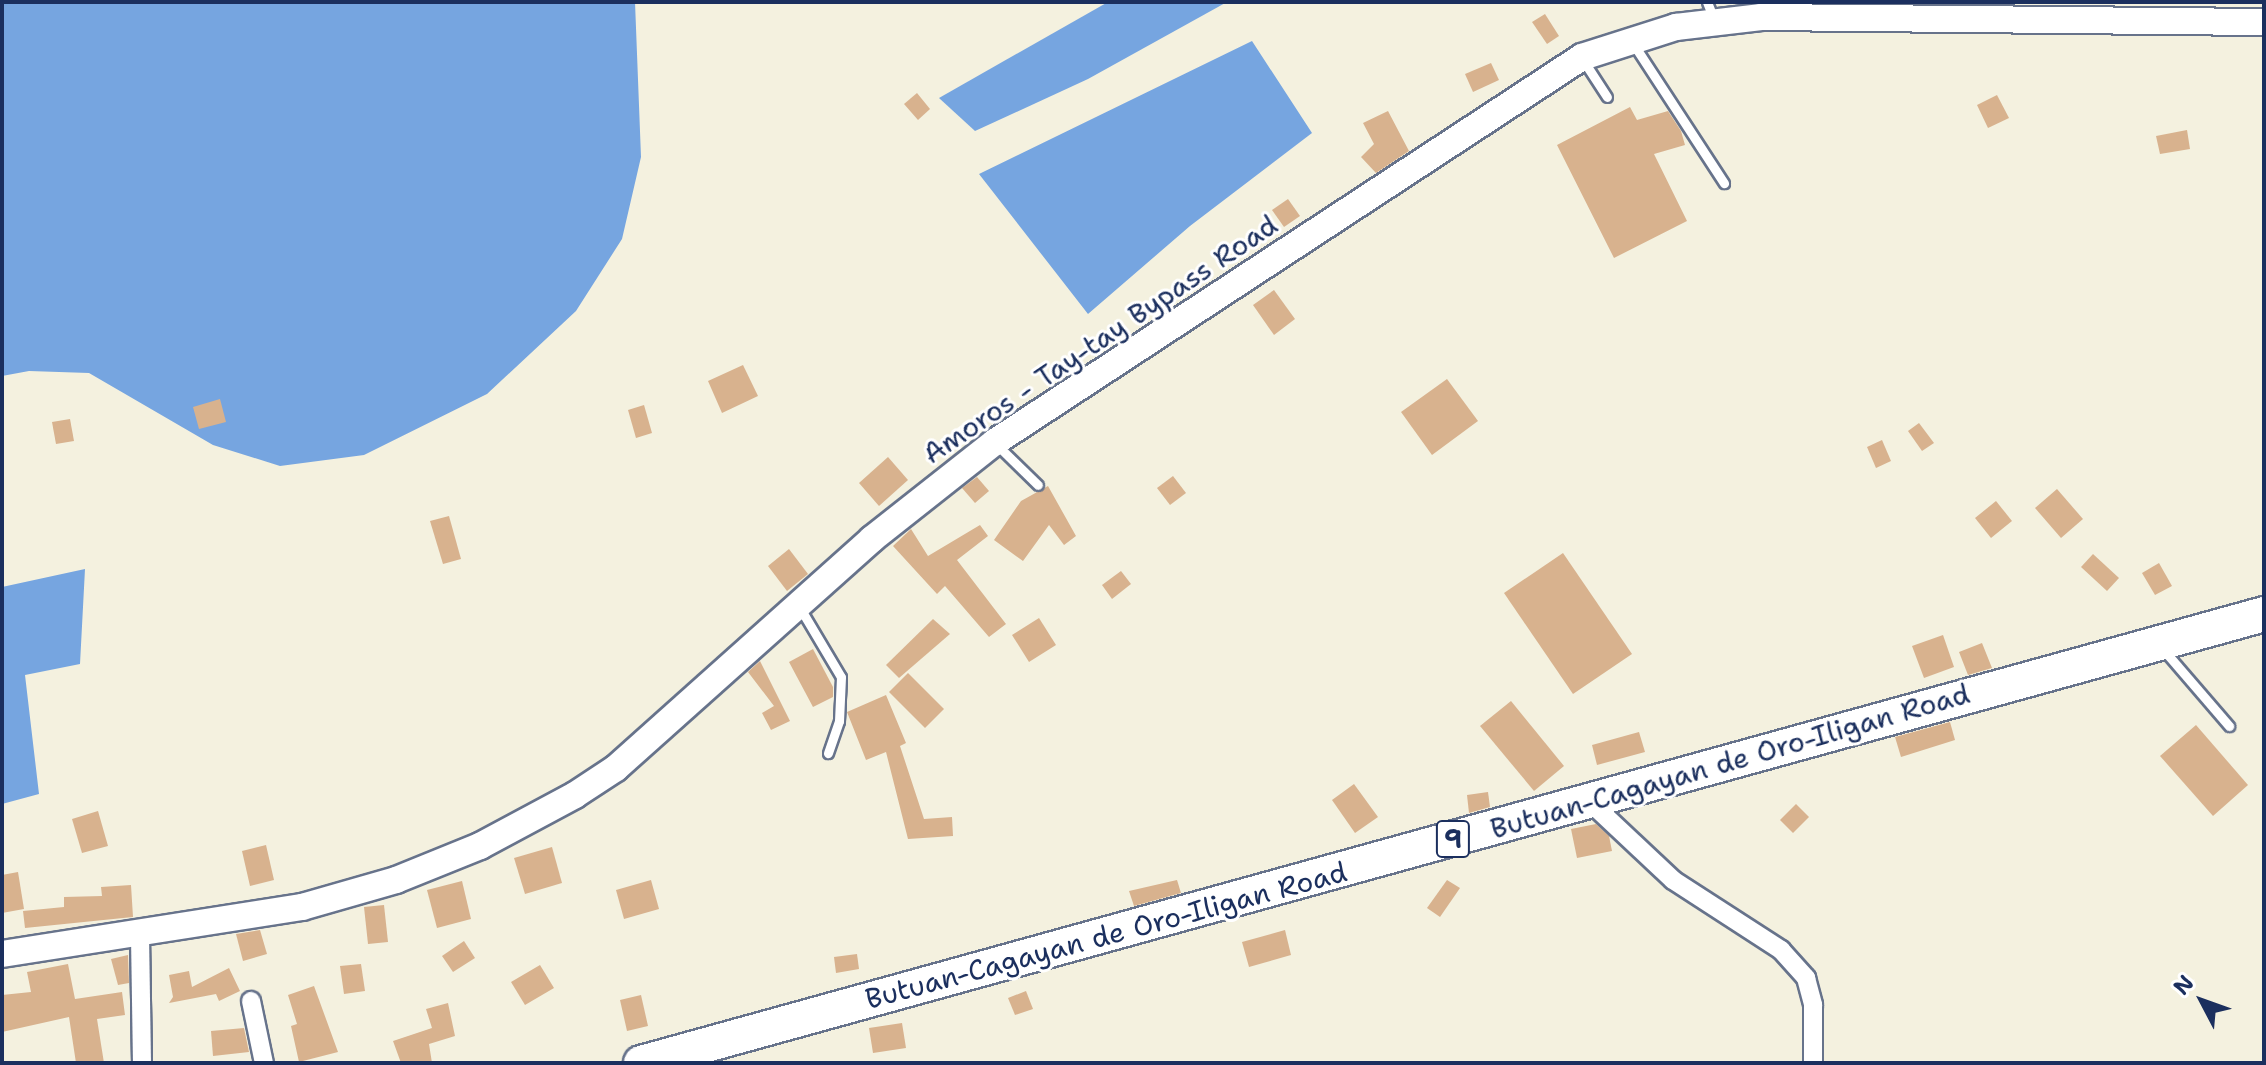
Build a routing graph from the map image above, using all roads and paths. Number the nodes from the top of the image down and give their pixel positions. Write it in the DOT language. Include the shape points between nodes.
graph roads {
  1 [pos="1711,12"];
  2 [pos="2264,22"];
  3 [pos="1630,39"];
  4 [pos="1582,57"];
  5 [pos="1607,97"];
  6 [pos="1724,183"];
  7 [pos="995,442"];
  8 [pos="1038,485"];
  9 [pos="800,608"];
  10 [pos="2264,614"];
  11 [pos="2157,643"];
  12 [pos="2229,726"];
  13 [pos="828,753"];
  14 [pos="1589,801"];
  15 [pos="140,936"];
  16 [pos="2,954"];
  17 [pos="251,1001"];
  18 [pos="142,1063"];
  19 [pos="264,1063"];
  20 [pos="641,1063"];
  21 [pos="1813,1063"];
  1 -- 2 [label="street, Amoros - Tay-tay Bypass Road" via="1761,17"];
  1 -- 3 [label="street, Amoros - Tay-tay Bypass Road"];
  3 -- 4 [label="street, Amoros - Tay-tay Bypass Road"];
  3 -- 6 [label="lane"];
  4 -- 5 [label="lane"];
  4 -- 7 [label="street, Amoros - Tay-tay Bypass Road"];
  7 -- 8 [label="lane"];
  7 -- 9 [label="street, Amoros - Tay-tay Bypass Road" via="872,539"];
  9 -- 13 [label="lane" via="841,677 839,721"];
  9 -- 15 [label="street, Amoros - Tay-tay Bypass Road" via="616,768 480,846 396,880 302,907"];
  10 -- 11 [label="highway, Butuan-Cagayan de Oro-Iligan Road / 9"];
  11 -- 12 [label="lane"];
  11 -- 14 [label="highway, Butuan-Cagayan de Oro-Iligan Road / 9"];
  14 -- 20 [label="highway, Butuan-Cagayan de Oro-Iligan Road / 9"];
  14 -- 21 [label="street" via="1673,880 1781,950 1806,978 1813,1005"];
  15 -- 16 [label="street, Amoros - Tay-tay Bypass Road"];
  15 -- 18 [label="street"];
  17 -- 19 [label="street"];
}
